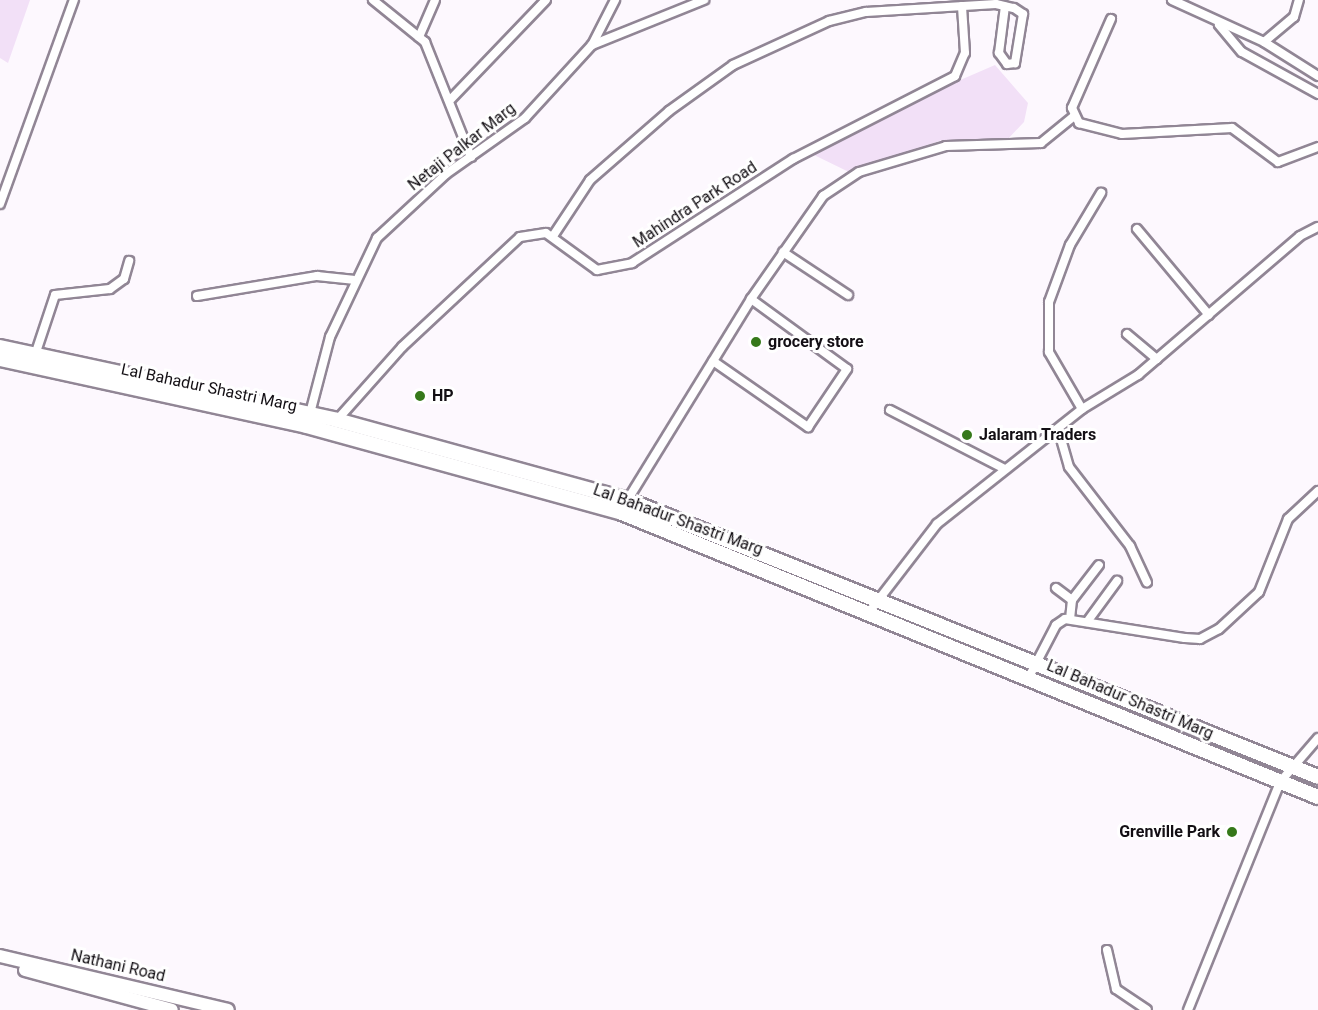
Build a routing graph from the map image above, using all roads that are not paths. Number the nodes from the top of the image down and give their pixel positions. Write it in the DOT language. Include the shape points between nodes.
graph roads {
  1 [pos="74,0"];
  2 [pos="373,0"];
  3 [pos="435,0"];
  4 [pos="546,0"];
  5 [pos="615,0"];
  6 [pos="705,0"];
  7 [pos="1172,0"];
  8 [pos="1299,0"];
  9 [pos="962,6"];
  10 [pos="1005,6"];
  11 [pos="1111,19"];
  12 [pos="1219,25"];
  13 [pos="419,37"];
  14 [pos="1264,42"];
  15 [pos="592,45"];
  16 [pos="1318,76"];
  17 [pos="1318,94"];
  18 [pos="451,99"];
  19 [pos="1073,117"];
  20 [pos="1318,147"];
  21 [pos="471,157"];
  22 [pos="1101,193"];
  23 [pos="0,204"];
  24 [pos="1318,228"];
  25 [pos="1137,229"];
  26 [pos="553,236"];
  27 [pos="783,252"];
  28 [pos="129,261"];
  29 [pos="353,280"];
  30 [pos="848,295"];
  31 [pos="197,296"];
  32 [pos="751,299"];
  33 [pos="1209,315"];
  34 [pos="1127,334"];
  35 [pos="0,347"];
  36 [pos="35,355"];
  37 [pos="0,358"];
  38 [pos="1157,359"];
  39 [pos="713,361"];
  40 [pos="890,410"];
  41 [pos="1082,410"];
  42 [pos="337,420"];
  43 [pos="308,421"];
  44 [pos="1059,432"];
  45 [pos="469,464"];
  46 [pos="1005,469"];
  47 [pos="1318,491"];
  48 [pos="624,506"];
  49 [pos="699,528"];
  50 [pos="695,542"];
  51 [pos="1100,565"];
  52 [pos="1117,581"];
  53 [pos="1147,582"];
  54 [pos="1056,588"];
  55 [pos="1072,600"];
  56 [pos="874,605"];
  57 [pos="1070,619"];
  58 [pos="1087,622"];
  59 [pos="1033,669"];
  60 [pos="1119,696"];
  61 [pos="1114,711"];
  62 [pos="1318,738"];
  63 [pos="1231,742"];
  64 [pos="1224,759"];
  65 [pos="1290,766"];
  66 [pos="1318,777"];
  67 [pos="1280,782"];
  68 [pos="1318,797"];
  69 [pos="1107,950"];
  70 [pos="0,956"];
  71 [pos="0,964"];
  72 [pos="172,1010"];
  73 [pos="228,1010"];
  74 [pos="1146,1010"];
  75 [pos="1188,1010"];
  1 -- 23 [label="street"];
  2 -- 13 [label="street"];
  3 -- 13 [label="street"];
  4 -- 18 [label="street"];
  5 -- 15 [label="street, Netaji Palkar Marg"];
  6 -- 15 [label="street"];
  7 -- 12 [label="street"];
  8 -- 14 [label="street" via="1294,17"];
  9 -- 10 [label="street"];
  9 -- 26 [label="street" via="866,12 829,21 733,65 669,111 590,180"];
  9 -- 26 [label="street, Mahindra Park Road" via="965,53 955,76 793,159 632,263 597,270 584,266"];
  10 -- 10 [label="street" via="1023,14 1015,63 1007,64 999,53"];
  11 -- 19 [label="street"];
  12 -- 14 [label="street"];
  12 -- 17 [label="street" via="1242,52"];
  13 -- 18 [label="street"];
  14 -- 16 [label="street"];
  15 -- 21 [label="street, Netaji Palkar Marg" via="525,118"];
  18 -- 21 [label="street"];
  19 -- 20 [label="street" via="1102,132 1122,134 1232,128 1278,162"];
  19 -- 27 [label="street" via="1041,143 946,146 859,172 823,196"];
  21 -- 29 [label="street, Netaji Palkar Marg" via="377,238"];
  22 -- 41 [label="street" via="1070,245 1049,302 1048,352"];
  24 -- 33 [label="street" via="1300,236"];
  25 -- 33 [label="street"];
  26 -- 42 [label="street" via="532,231 520,237 402,347"];
  27 -- 30 [label="street"];
  27 -- 32 [label="street"];
  28 -- 36 [label="street" via="124,279 110,289 55,295"];
  29 -- 31 [label="street" via="317,276"];
  29 -- 43 [label="street, Netaji Palkar Marg" via="330,337"];
  32 -- 39 [label="street"];
  32 -- 39 [label="street" via="847,369 808,427"];
  33 -- 38 [label="street"];
  34 -- 38 [label="street"];
  35 -- 36 [label="main road, Lal Bahadur Shastri Marg"];
  36 -- 43 [label="main road, Lal Bahadur Shastri Marg"];
  37 -- 43 [label="main road, Lal Bahadur Shastri Marg"];
  38 -- 41 [label="street" via="1112,395"];
  39 -- 48 [label="street"];
  40 -- 46 [label="street"];
  41 -- 44 [label="street"];
  42 -- 43 [label="main road, Lal Bahadur Shastri Marg"];
  42 -- 45 [label="main road, Lal Bahadur Shastri Marg"];
  43 -- 45 [label="main road, Lal Bahadur Shastri Marg"];
  44 -- 46 [label="street"];
  44 -- 53 [label="street" via="1069,467 1130,546"];
  45 -- 48 [label="main road, Lal Bahadur Shastri Marg"];
  46 -- 56 [label="street" via="917,544"];
  47 -- 58 [label="street" via="1288,519 1258,592 1219,629 1200,639"];
  48 -- 49 [label="main road, Lal Bahadur Shastri Marg"];
  48 -- 50 [label="main road, Lal Bahadur Shastri Marg"];
  49 -- 50 [label="main road"];
  49 -- 56 [label="main road, Lal Bahadur Shastri Marg"];
  50 -- 56 [label="main road, Lal Bahadur Shastri Marg"];
  51 -- 55 [label="street"];
  52 -- 58 [label="street"];
  54 -- 55 [label="street"];
  55 -- 57 [label="street"];
  56 -- 59 [label="main road, Lal Bahadur Shastri Marg"];
  57 -- 58 [label="street"];
  57 -- 59 [label="street" via="1056,625"];
  59 -- 60 [label="main road, Lal Bahadur Shastri Marg"];
  59 -- 61 [label="main road, Lal Bahadur Shastri Marg"];
  60 -- 61 [label="main road"];
  60 -- 63 [label="main road, Lal Bahadur Shastri Marg"];
  61 -- 64 [label="main road, Lal Bahadur Shastri Marg"];
  62 -- 65 [label="street"];
  63 -- 64 [label="main road"];
  63 -- 65 [label="main road, Lal Bahadur Shastri Marg"];
  64 -- 67 [label="main road, Lal Bahadur Shastri Marg"];
  65 -- 66 [label="main road, Lal Bahadur Shastri Marg"];
  65 -- 67 [label="street"];
  67 -- 68 [label="main road, Lal Bahadur Shastri Marg"];
  67 -- 75 [label="street"];
  69 -- 74 [label="street" via="1116,989"];
  70 -- 73 [label="street, Nathani Road"];
  71 -- 72 [label="street, Nathani Road"];
}
